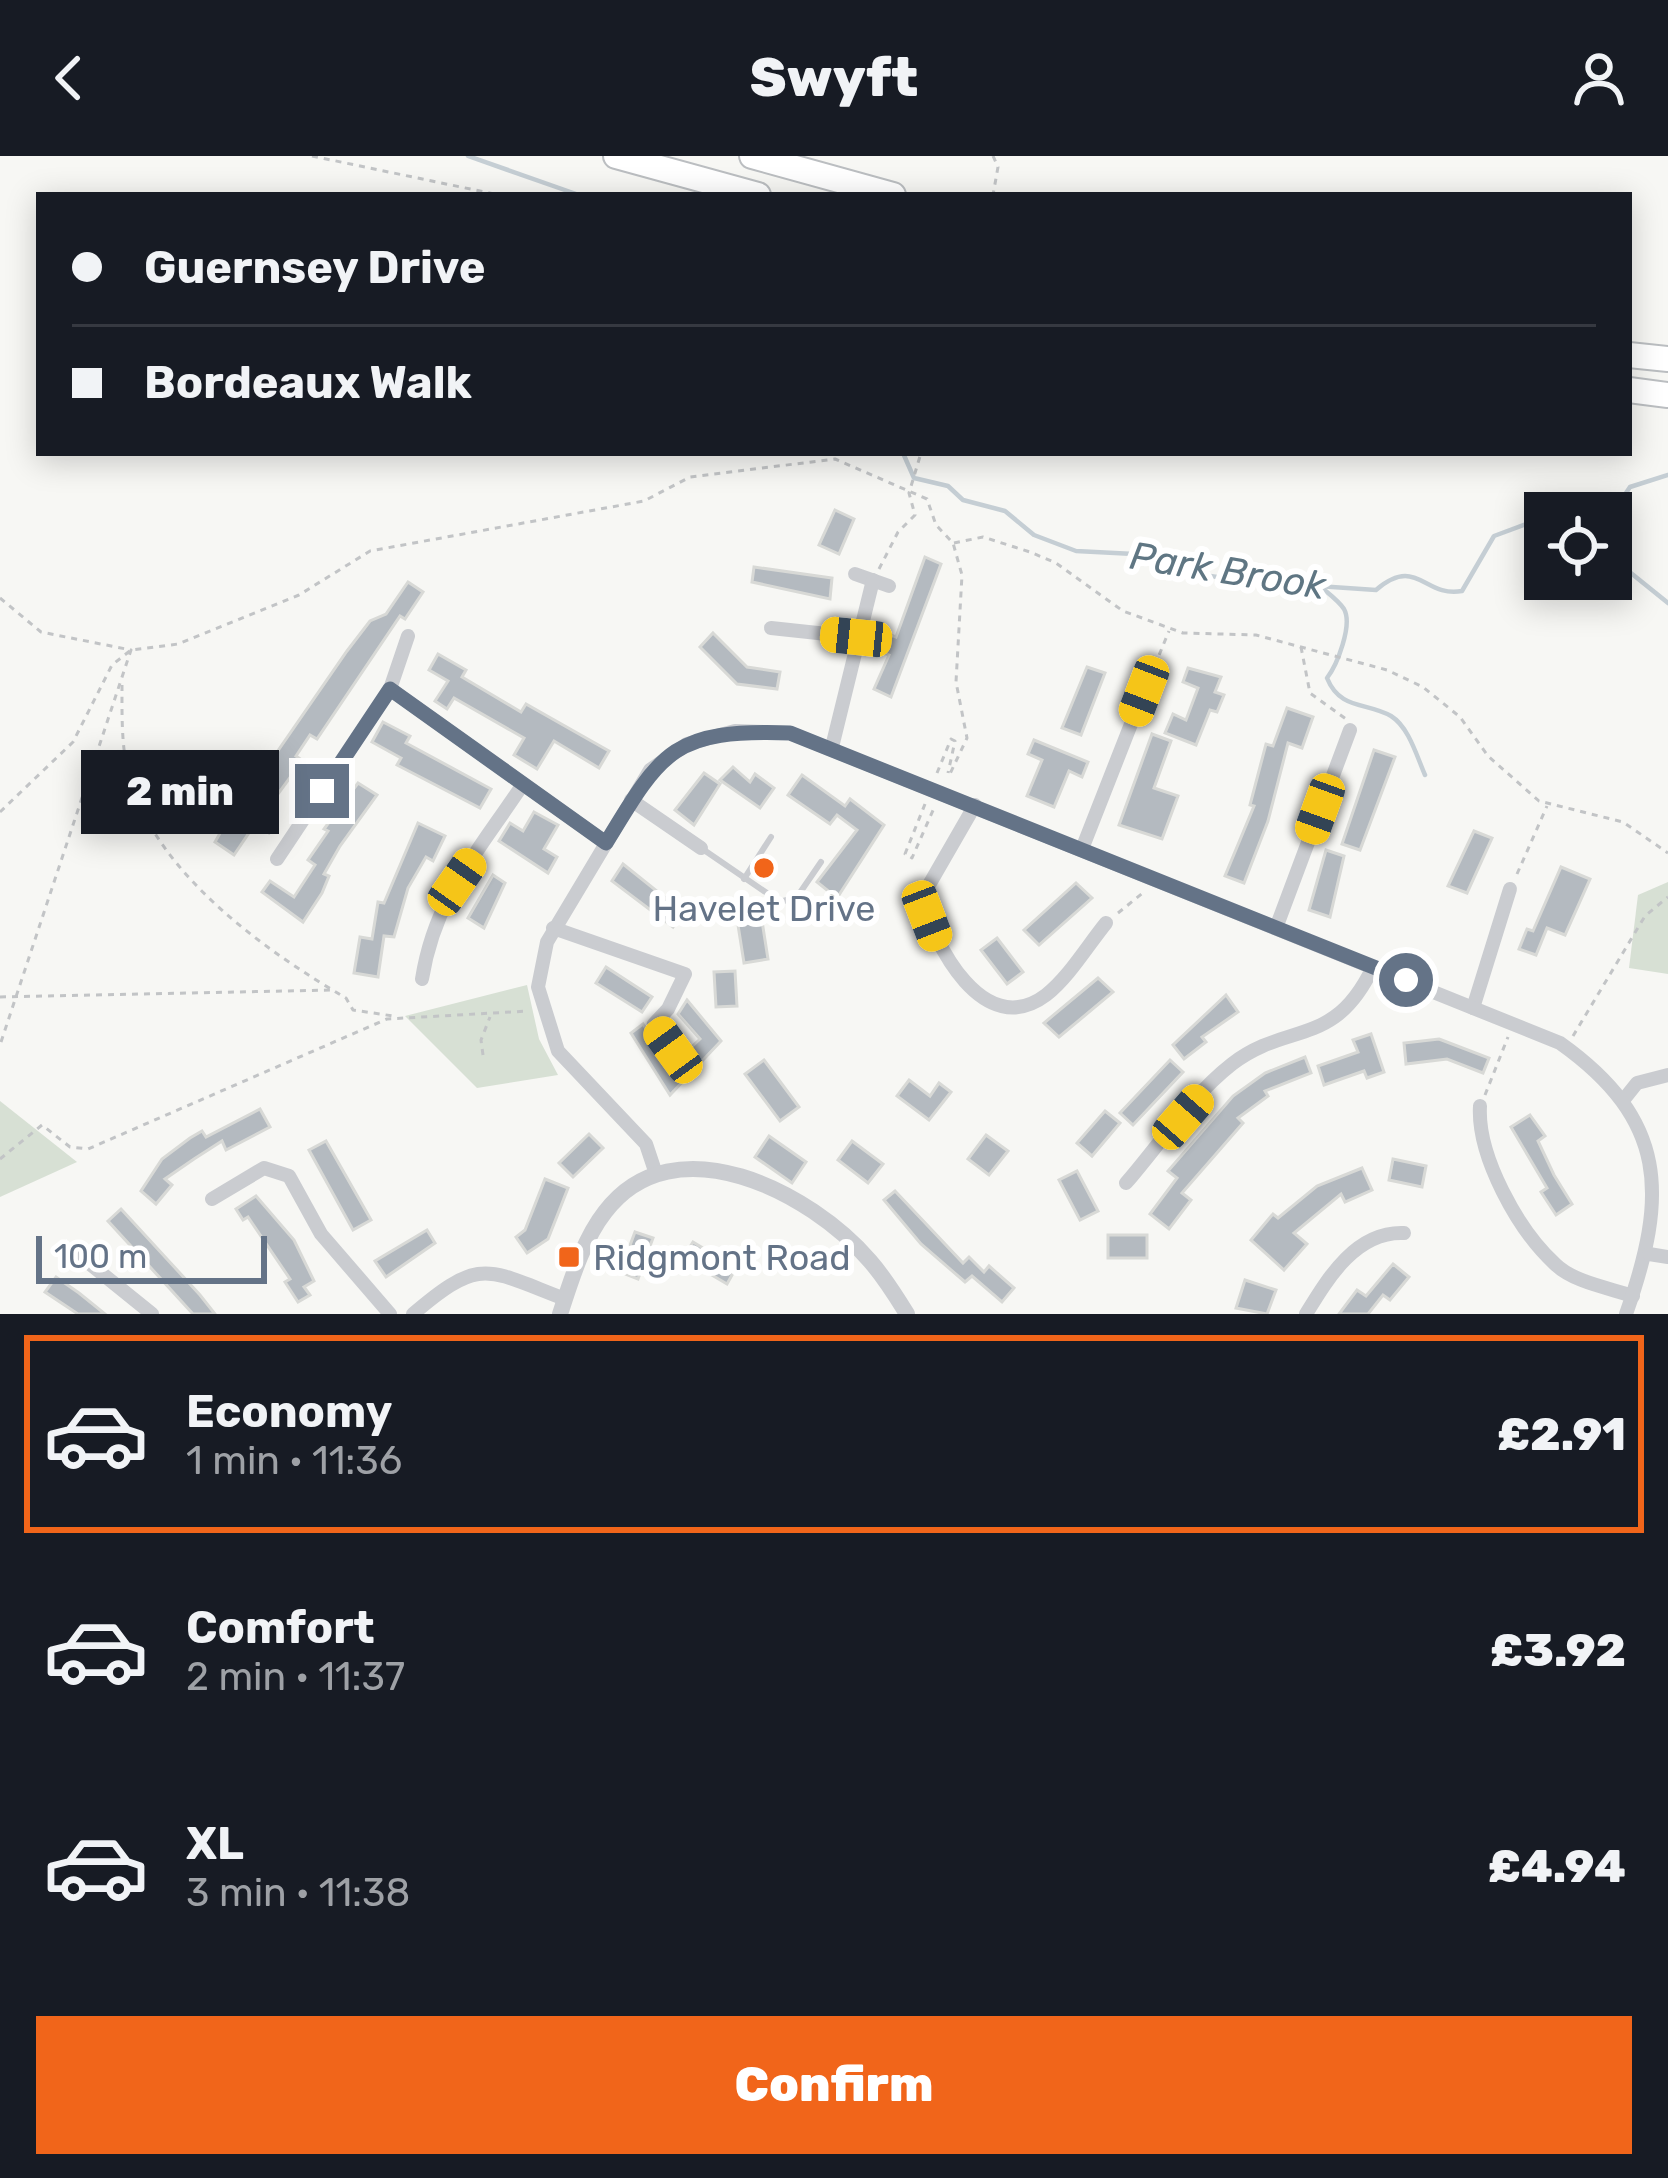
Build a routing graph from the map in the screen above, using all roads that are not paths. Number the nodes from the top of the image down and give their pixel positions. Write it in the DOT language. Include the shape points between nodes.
graph roads {
  1 [pos="616,156"];
  2 [pos="752,156"];
  3 [pos="747,192"];
  4 [pos="882,192"];
  5 [pos="1632,355"];
  6 [pos="1668,359"];
  7 [pos="1632,390"];
  8 [pos="1668,395"];
  9 [pos="855,574"];
  10 [pos="873,580"];
  11 [pos="889,586"];
  12 [pos="771,628"];
  13 [pos="408,636"];
  14 [pos="856,637"];
  15 [pos="390,689"];
  16 [pos="1144,691"];
  17 [pos="1350,730"];
  18 [pos="832,747"];
  19 [pos="523,784"];
  20 [pos="632,800"];
  21 [pos="975,805"];
  22 [pos="771,837"];
  23 [pos="606,843"];
  24 [pos="700,848"];
  25 [pos="1082,849"];
  26 [pos="277,859"];
  27 [pos="821,862"];
  28 [pos="744,879"];
  29 [pos="1510,890"];
  30 [pos="1106,922"];
  31 [pos="554,928"];
  32 [pos="1276,928"];
  33 [pos="1373,967"];
  34 [pos="422,980"];
  35 [pos="1473,1008"];
  36 [pos="673,1050"];
  37 [pos="1668,1075"];
  38 [pos="1625,1098"];
  39 [pos="1480,1106"];
  40 [pos="656,1174"];
  41 [pos="1126,1183"];
  42 [pos="212,1199"];
  43 [pos="1404,1233"];
  44 [pos="1649,1254"];
  45 [pos="80,1255"];
  46 [pos="1668,1257"];
  47 [pos="1633,1296"];
  48 [pos="563,1307"];
  49 [pos="152,1314"];
  50 [pos="390,1314"];
  51 [pos="413,1314"];
  52 [pos="907,1314"];
  53 [pos="1306,1314"];
  54 [pos="1626,1314"];
  1 -- 3 [label="highway"];
  2 -- 4 [label="highway"];
  5 -- 6 [label="highway"];
  7 -- 8 [label="highway"];
  9 -- 10 [label="street"];
  10 -- 11 [label="street"];
  10 -- 14 [label="street"];
  12 -- 14 [label="street"];
  13 -- 15 [label="street"];
  14 -- 18 [label="street"];
  15 -- 19 [label="street"];
  15 -- 26 [label="street"];
  16 -- 25 [label="street"];
  17 -- 32 [label="street"];
  18 -- 20 [label="street" via="772,732 687,743 650,770"];
  18 -- 21 [label="street"];
  19 -- 23 [label="street"];
  19 -- 34 [label="street" via="442,902"];
  20 -- 23 [label="street"];
  20 -- 24 [label="street"];
  21 -- 25 [label="street"];
  21 -- 30 [label="street" via="922,897 938,945 964,982 993,1003 1046,995"];
  22 -- 28 [label="lane"];
  23 -- 31 [label="street"];
  24 -- 28 [label="lane"];
  25 -- 32 [label="street"];
  27 -- 28 [label="lane" via="796,897 780,902"];
  29 -- 35 [label="street"];
  31 -- 36 [label="street" via="685,974 654,1024"];
  31 -- 40 [label="street" via="540,969 542,1010 558,1051 646,1144"];
  32 -- 33 [label="street"];
  33 -- 35 [label="street"];
  33 -- 41 [label="street" via="1359,996 1323,1027 1236,1061"];
  35 -- 38 [label="street" via="1566,1048"];
  37 -- 38 [label="street" via="1637,1083"];
  38 -- 44 [label="street" via="1653,1169"];
  39 -- 47 [label="street" via="1489,1156 1556,1266"];
  40 -- 48 [label="street" via="605,1211"];
  40 -- 52 [label="street" via="724,1169 783,1196 869,1259"];
  42 -- 50 [label="street" via="264,1168 289,1176 321,1234"];
  43 -- 53 [label="street" via="1357,1248"];
  44 -- 46 [label="street"];
  44 -- 47 [label="street"];
  45 -- 49 [label="street"];
  47 -- 54 [label="street"];
  48 -- 51 [label="street" via="490,1270 457,1277"];
}
